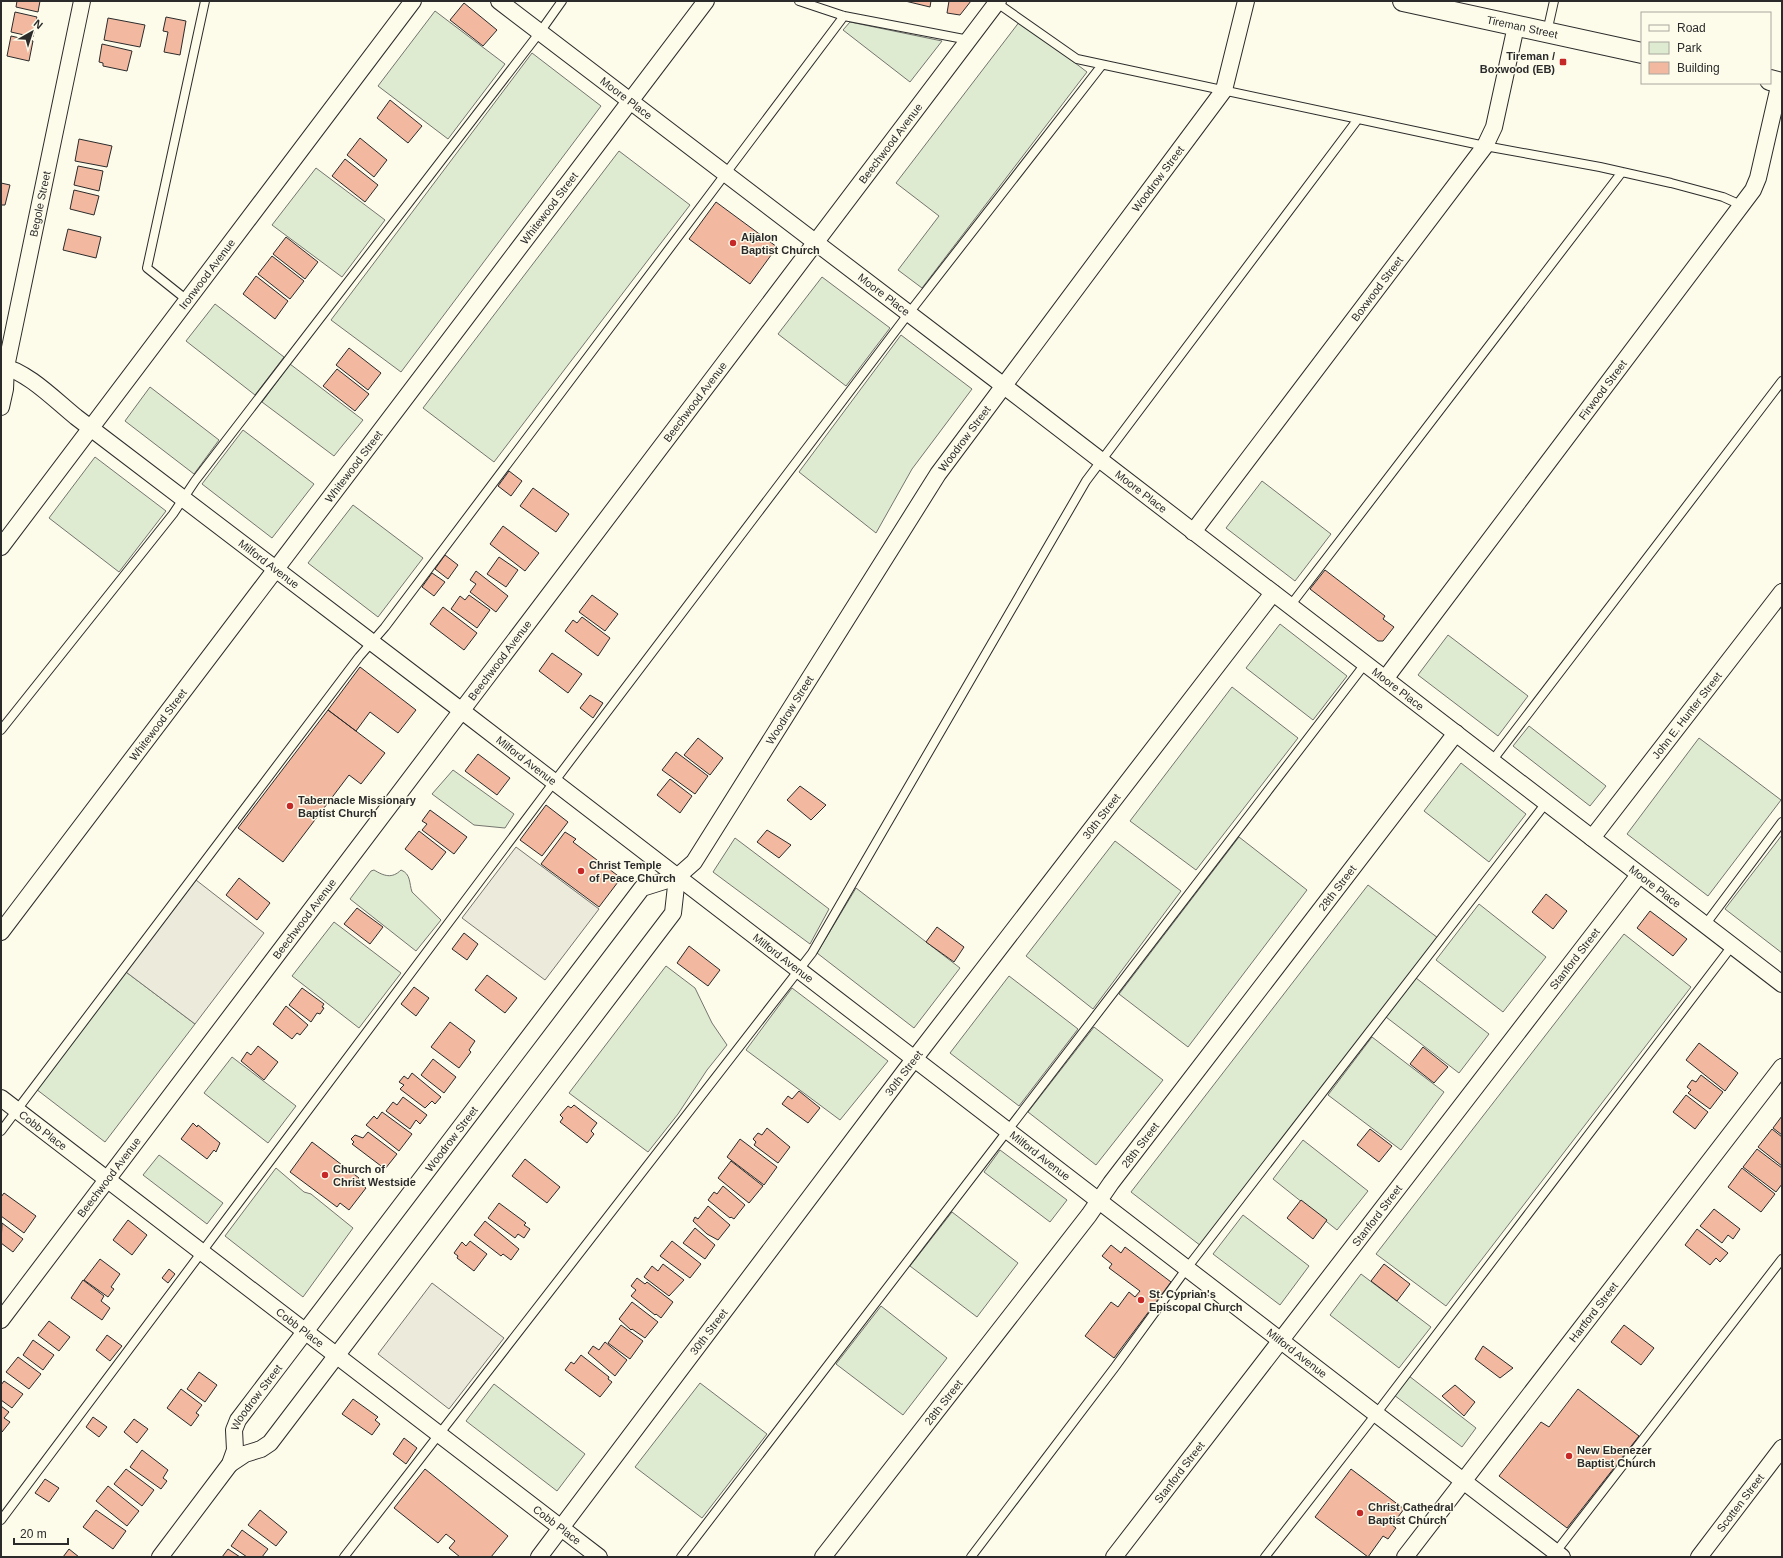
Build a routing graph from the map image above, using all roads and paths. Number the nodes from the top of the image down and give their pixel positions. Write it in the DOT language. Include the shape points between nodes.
graph roads {
  1 [pos="82,1"];
  2 [pos="205,1"];
  3 [pos="413,1"];
  4 [pos="499,1"];
  5 [pos="562,1"];
  6 [pos="706,1"];
  7 [pos="799,1"];
  8 [pos="1246,1"];
  9 [pos="1403,1"];
  10 [pos="1554,1"];
  11 [pos="997,2"];
  12 [pos="844,16"];
  13 [pos="1516,26"];
  14 [pos="540,32"];
  15 [pos="1547,32"];
  16 [pos="969,40"];
  17 [pos="1641,53"];
  18 [pos="1102,65"];
  19 [pos="1777,82"];
  20 [pos="1224,90"];
  21 [pos="630,101"];
  22 [pos="1358,119"];
  23 [pos="1485,146"];
  24 [pos="1622,172"];
  25 [pos="725,173"];
  26 [pos="1741,205"];
  27 [pos="817,242"];
  28 [pos="187,300"];
  29 [pos="909,313"];
  30 [pos="4,366"];
  31 [pos="1782,381"];
  32 [pos="1004,386"];
  33 [pos="1,407"];
  34 [pos="90,428"];
  35 [pos="1101,460"];
  36 [pos="184,500"];
  37 [pos="1194,532"];
  38 [pos="1,547"];
  39 [pos="276,570"];
  40 [pos="1782,592"];
  41 [pos="1273,593"];
  42 [pos="1290,606"];
  43 [pos="371,642"];
  44 [pos="1365,664"];
  45 [pos="1385,679"];
  46 [pos="462,711"];
  47 [pos="1,730"];
  48 [pos="1456,733"];
  49 [pos="1492,761"];
  50 [pos="554,782"];
  51 [pos="1546,803"];
  52 [pos="1782,822"];
  53 [pos="1592,838"];
  54 [pos="1639,874"];
  55 [pos="677,877"];
  56 [pos="1705,925"];
  57 [pos="1,932"];
  58 [pos="1732,946"];
  59 [pos="799,970"];
  60 [pos="1782,984"];
  61 [pos="915,1059"];
  62 [pos="1782,1067"];
  63 [pos="1,1098"];
  64 [pos="17,1110"];
  65 [pos="1008,1130"];
  66 [pos="1,1131"];
  67 [pos="107,1179"];
  68 [pos="1098,1199"];
  69 [pos="202,1252"];
  70 [pos="1782,1259"];
  71 [pos="1187,1268"];
  72 [pos="1,1320"];
  73 [pos="305,1331"];
  74 [pos="1281,1340"];
  75 [pos="336,1355"];
  76 [pos="1376,1414"];
  77 [pos="439,1434"];
  78 [pos="1782,1448"];
  79 [pos="230,1464"];
  80 [pos="1464,1481"];
  81 [pos="1,1520"];
  82 [pos="562,1528"];
  83 [pos="1556,1555"];
  84 [pos="160,1557"];
  85 [pos="344,1557"];
  86 [pos="539,1557"];
  87 [pos="600,1557"];
  88 [pos="681,1557"];
  89 [pos="824,1557"];
  90 [pos="971,1557"];
  91 [pos="1114,1557"];
  92 [pos="1265,1557"];
  93 [pos="1405,1557"];
  94 [pos="1699,1557"];
  1 -- 30 [label="street, Begole Street"];
  2 -- 28 [label="lane" via="147,268"];
  3 -- 28 [label="street, Ironwood Avenue"];
  4 -- 14 [label="street, Moore Place"];
  5 -- 14 [label="lane"];
  6 -- 21 [label="street, Whitewood Street"];
  7 -- 12 [label="lane"];
  8 -- 20 [label="street, Woodrow Street"];
  9 -- 13 [label="street, Tireman Street"];
  10 -- 15 [label="lane"];
  11 -- 16 [label="street, Beechwood Avenue"];
  11 -- 18 [label="lane" via="1077,59"];
  12 -- 16 [label="lane"];
  12 -- 25 [label="lane"];
  13 -- 15 [label="street, Tireman Street"];
  13 -- 23 [label="street, Boxwood Street" via="1494,127"];
  14 -- 21 [label="street, Moore Place"];
  14 -- 36 [label="lane" via="204,469"];
  15 -- 17 [label="street, Tireman Street"];
  16 -- 27 [label="street, Beechwood Avenue"];
  18 -- 20 [label="lane"];
  18 -- 29 [label="lane"];
  19 -- 26 [label="street, Firwood Street" via="1758,178 1753,190"];
  20 -- 22 [label="lane"];
  20 -- 32 [label="street, Woodrow Street"];
  21 -- 25 [label="street, Moore Place"];
  21 -- 39 [label="street, Whitewood Street"];
  22 -- 23 [label="lane"];
  22 -- 35 [label="lane"];
  23 -- 24 [label="lane"];
  23 -- 37 [label="street, Boxwood Street"];
  24 -- 26 [label="lane" via="1723,197"];
  24 -- 42 [label="lane"];
  25 -- 27 [label="street, Moore Place"];
  25 -- 43 [label="lane"];
  26 -- 45 [label="street, Firwood Street"];
  27 -- 29 [label="street, Moore Place"];
  27 -- 46 [label="street, Beechwood Avenue"];
  28 -- 34 [label="street, Ironwood Avenue"];
  29 -- 32 [label="street, Moore Place"];
  29 -- 50 [label="lane"];
  30 -- 33 [label="street, Begole Street" via="5,389"];
  30 -- 34 [label="street, Milford Avenue" via="27,378"];
  31 -- 49 [label="lane"];
  32 -- 35 [label="street, Moore Place"];
  32 -- 55 [label="street, Woodrow Street" via="938,474 694,862"];
  34 -- 36 [label="street, Milford Avenue"];
  34 -- 38 [label="street, Ironwood Avenue"];
  35 -- 37 [label="street, Moore Place"];
  35 -- 59 [label="lane" via="1082,487 812,953"];
  36 -- 39 [label="street, Milford Avenue"];
  36 -- 47 [label="lane"];
  37 -- 41 [label="street, Moore Place"];
  39 -- 43 [label="street, Milford Avenue"];
  39 -- 57 [label="street, Whitewood Street"];
  40 -- 53 [label="street, John E. Hunter Street"];
  41 -- 42 [label="street, Moore Place"];
  41 -- 61 [label="street, 30th Street"];
  42 -- 44 [label="street, Moore Place"];
  43 -- 46 [label="street, Milford Avenue"];
  43 -- 64 [label="lane"];
  44 -- 45 [label="street, Moore Place"];
  44 -- 65 [label="lane"];
  45 -- 48 [label="street, Moore Place"];
  46 -- 50 [label="street, Milford Avenue"];
  46 -- 67 [label="street, Beechwood Avenue"];
  48 -- 49 [label="street, Moore Place"];
  48 -- 68 [label="street, 28th Street"];
  49 -- 51 [label="street, Moore Place"];
  50 -- 55 [label="street, Milford Avenue"];
  50 -- 69 [label="lane"];
  51 -- 53 [label="street, Moore Place"];
  51 -- 71 [label="lane"];
  52 -- 56 [label="lane"];
  53 -- 54 [label="street, Moore Place"];
  54 -- 56 [label="street, Moore Place"];
  54 -- 74 [label="street, Stanford Street"];
  55 -- 59 [label="street, Milford Avenue"];
  55 -- 73 [label="street, Woodrow Street" via="642,888"];
  55 -- 75 [label="street, Woodrow Street" via="673,913"];
  56 -- 58 [label="street, Moore Place"];
  58 -- 60 [label="street, Moore Place"];
  58 -- 76 [label="lane"];
  59 -- 61 [label="street, Milford Avenue"];
  59 -- 77 [label="lane"];
  61 -- 65 [label="street, Milford Avenue"];
  61 -- 82 [label="street, 30th Street"];
  62 -- 80 [label="street, Hartford Street"];
  63 -- 64 [label="street, Cobb Place"];
  64 -- 66 [label="lane"];
  64 -- 67 [label="street, Cobb Place"];
  65 -- 68 [label="street, Milford Avenue"];
  65 -- 88 [label="lane"];
  67 -- 69 [label="street, Cobb Place"];
  67 -- 72 [label="street, Beechwood Avenue"];
  68 -- 71 [label="street, Milford Avenue"];
  68 -- 89 [label="street, 28th Street" via="1084,1221"];
  69 -- 73 [label="street, Cobb Place"];
  69 -- 81 [label="lane"];
  70 -- 83 [label="lane"];
  71 -- 74 [label="street, Milford Avenue"];
  71 -- 90 [label="lane"];
  73 -- 75 [label="street, Cobb Place"];
  73 -- 79 [label="street, Woodrow Street" via="238,1420 234,1430 235,1450"];
  74 -- 76 [label="street, Milford Avenue"];
  74 -- 91 [label="street, Stanford Street"];
  75 -- 77 [label="street, Cobb Place"];
  75 -- 79 [label="street, Woodrow Street" via="270,1443"];
  76 -- 80 [label="street, Milford Avenue"];
  76 -- 92 [label="lane"];
  77 -- 82 [label="street, Cobb Place"];
  77 -- 85 [label="lane"];
  78 -- 94 [label="street, Scotten Street"];
  79 -- 84 [label="street, Woodrow Street"];
  80 -- 83 [label="street, Milford Avenue"];
  80 -- 93 [label="street, Hartford Street"];
  82 -- 86 [label="street, 30th Street"];
  82 -- 87 [label="street, Cobb Place"];
}
